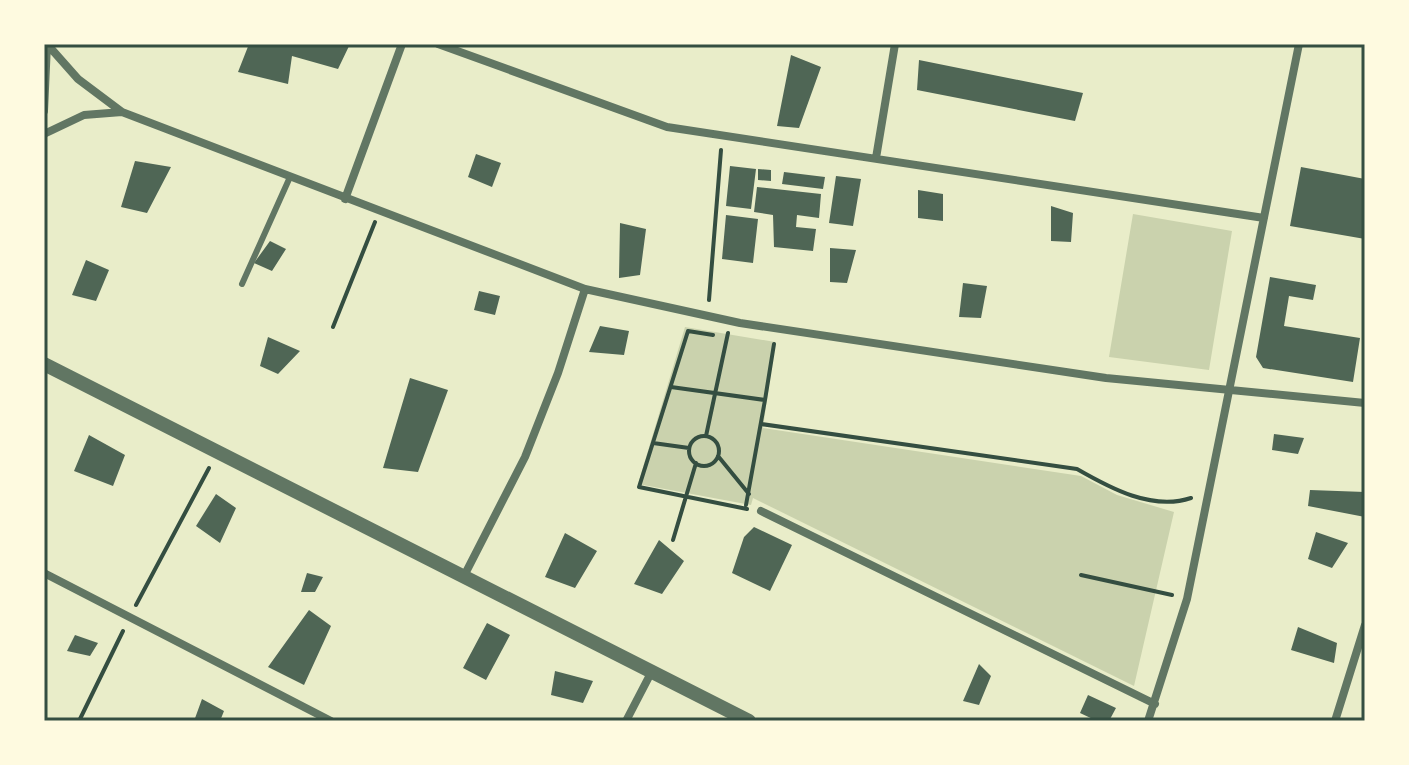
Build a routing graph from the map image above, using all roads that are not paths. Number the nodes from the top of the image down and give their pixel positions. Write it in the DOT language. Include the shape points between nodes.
graph roads {
  1 [pos="47,44"];
  2 [pos="402,44"];
  3 [pos="438,44"];
  4 [pos="895,44"];
  5 [pos="1299,44"];
  6 [pos="44,111"];
  7 [pos="122,112"];
  8 [pos="44,134"];
  9 [pos="876,158"];
  10 [pos="290,177"];
  11 [pos="345,199"];
  12 [pos="1264,218"];
  13 [pos="242,284"];
  14 [pos="585,289"];
  15 [pos="44,364"];
  16 [pos="1231,391"];
  17 [pos="1365,403"];
  18 [pos="761,511"];
  19 [pos="44,573"];
  20 [pos="464,576"];
  21 [pos="1365,625"];
  22 [pos="652,671"];
  23 [pos="1155,704"];
  24 [pos="331,721"];
  25 [pos="626,721"];
  26 [pos="749,721"];
  27 [pos="1148,721"];
  28 [pos="1335,721"];
  1 -- 6 [label="street"];
  1 -- 7 [label="street" via="78,79"];
  2 -- 11 [label="street"];
  3 -- 9 [label="street" via="667,127"];
  4 -- 9 [label="street"];
  5 -- 12 [label="street"];
  7 -- 8 [label="street" via="84,115"];
  7 -- 10 [label="street"];
  9 -- 12 [label="street"];
  10 -- 11 [label="street"];
  10 -- 13 [label="lane"];
  11 -- 14 [label="street"];
  12 -- 16 [label="street"];
  14 -- 16 [label="street" via="731,322 1106,378"];
  14 -- 20 [label="street" via="531,443"];
  15 -- 20 [label="street"];
  16 -- 17 [label="street"];
  16 -- 23 [label="street" via="1187,599"];
  18 -- 23 [label="street"];
  19 -- 24 [label="street"];
  20 -- 22 [label="street"];
  21 -- 28 [label="street"];
  22 -- 25 [label="street"];
  22 -- 26 [label="street"];
  23 -- 27 [label="street"];
}
